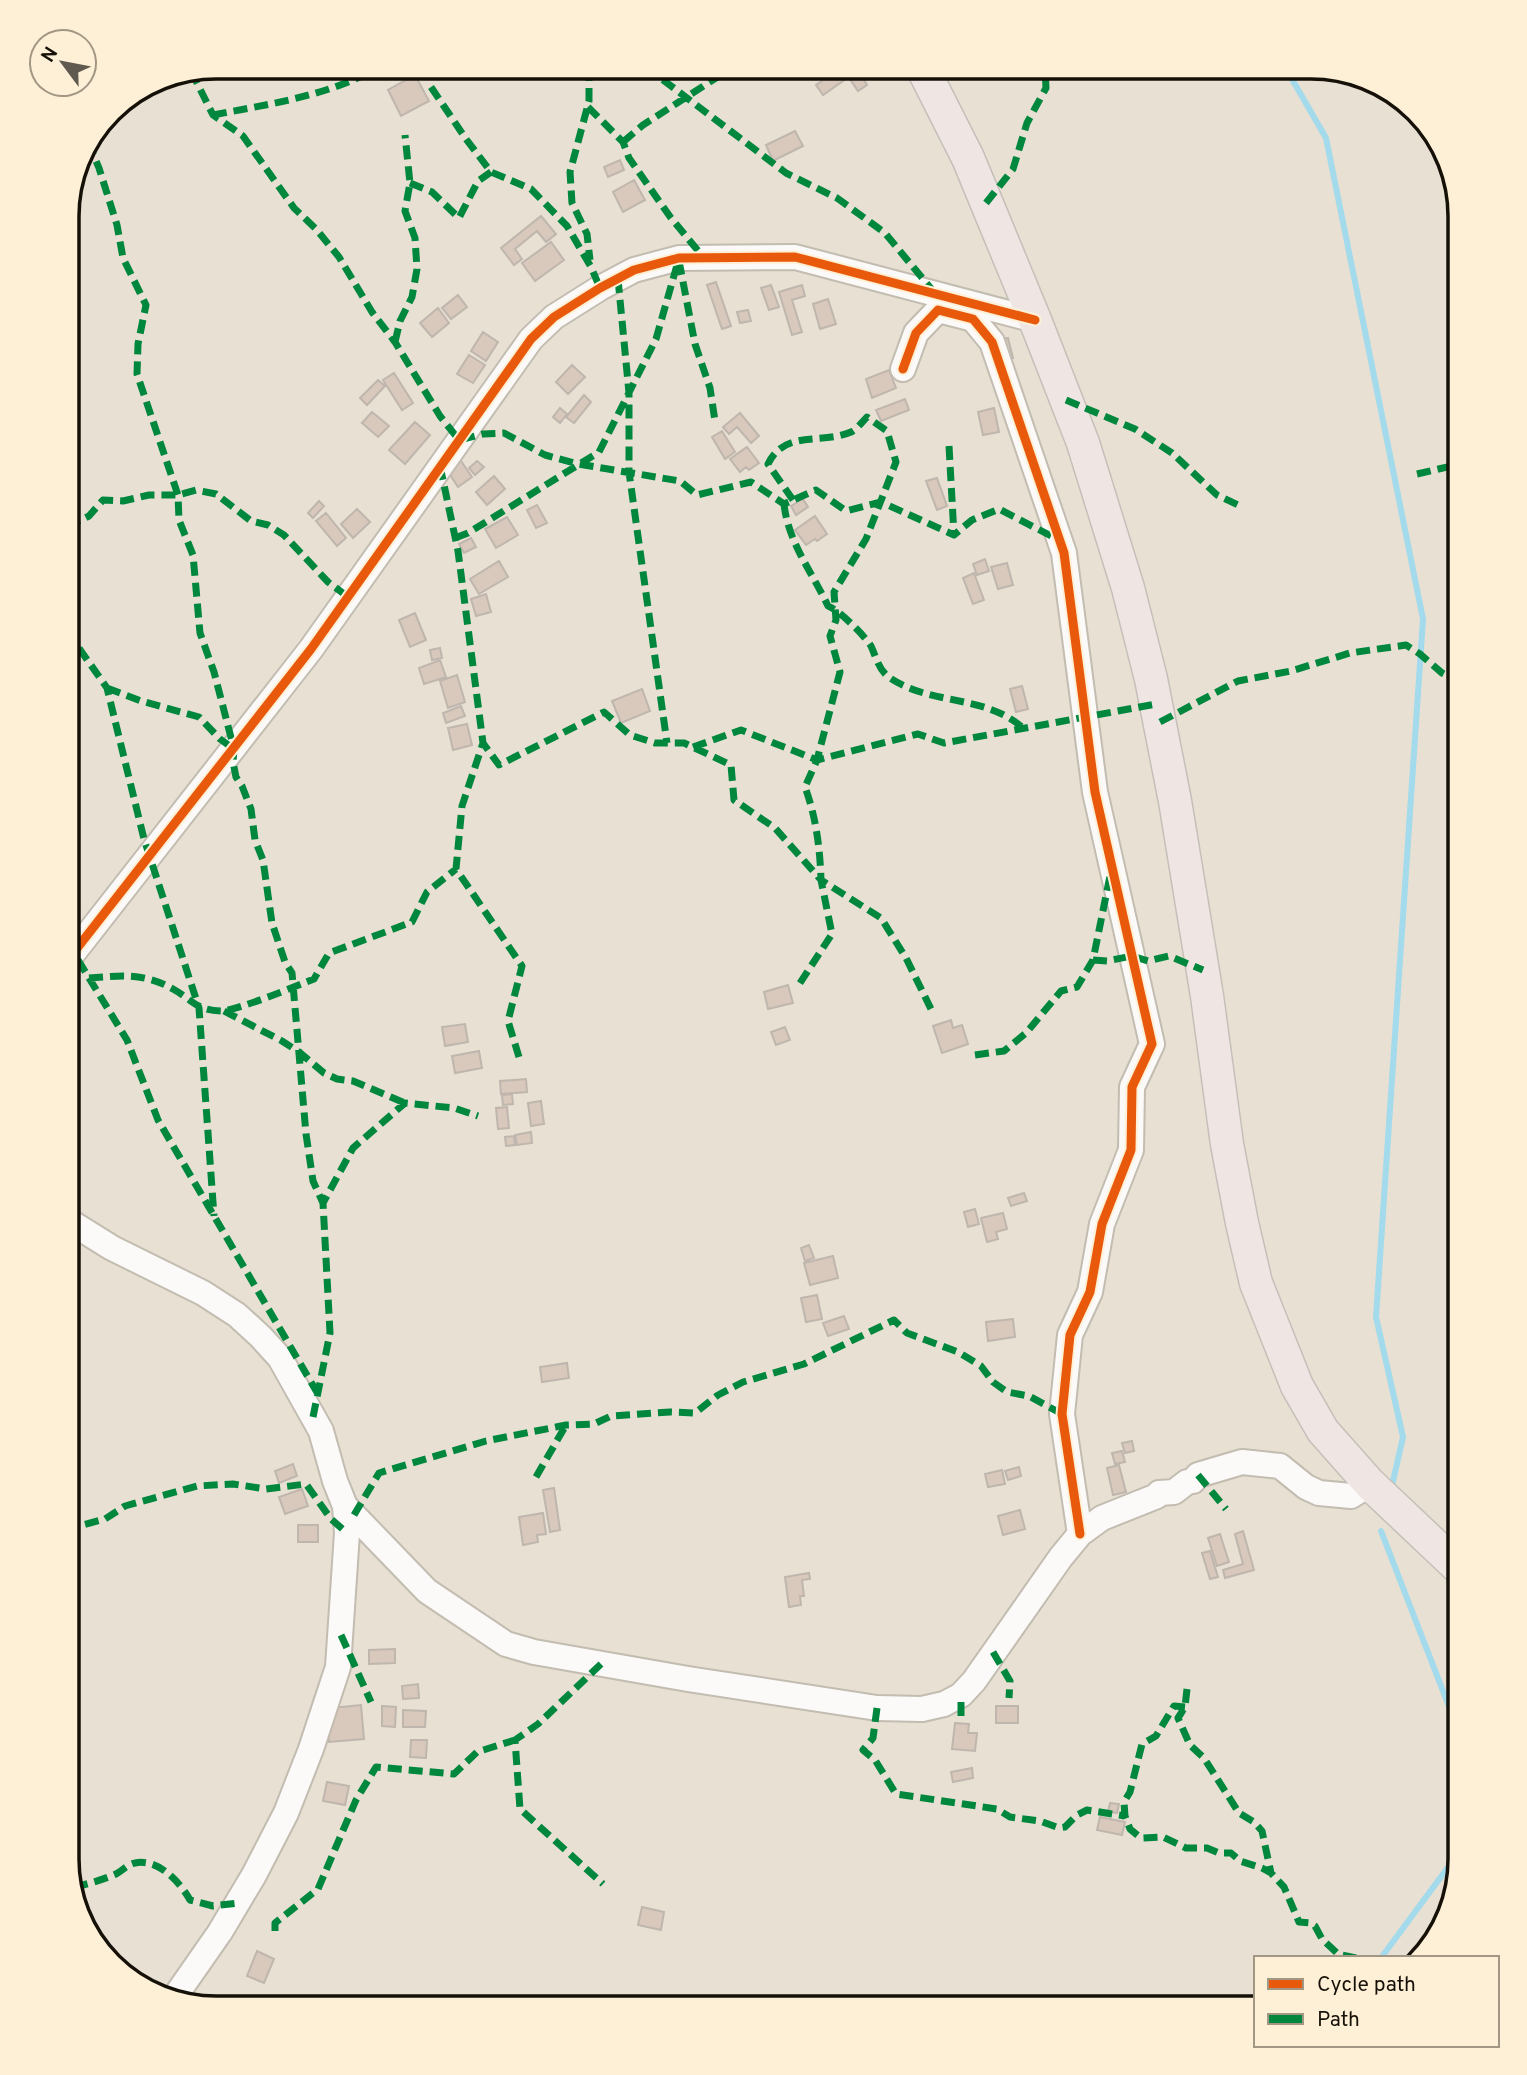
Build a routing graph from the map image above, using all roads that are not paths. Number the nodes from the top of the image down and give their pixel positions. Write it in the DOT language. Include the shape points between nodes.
graph roads {
  1 [pos="928,79"];
  2 [pos="1035,320"];
  3 [pos="903,369"];
  4 [pos="79,946"];
  5 [pos="79,1227"];
  6 [pos="1370,1484"];
  7 [pos="345,1506"];
  8 [pos="1080,1534"];
  9 [pos="1448,1556"];
  10 [pos="179,1991"];
  1 -- 2 [label="main road" via="968,158"];
  2 -- 4 [label="street" via="796,257 679,258 654,263 600,288 554,317 524,349 311,649"];
  2 -- 6 [label="main road" via="1083,443 1151,679 1205,983 1227,1144 1256,1283 1297,1386 1323,1431"];
  3 -- 8 [label="street" via="916,333 938,310 973,319 992,342 1063,553 1095,792 1152,1044 1132,1087 1131,1150 1102,1224 1090,1292 1070,1335 1062,1413"];
  5 -- 7 [label="street" via="203,1293 261,1337 280,1358 321,1432"];
  6 -- 8 [label="street" via="1351,1496 1319,1493 1280,1466 1241,1462 1198,1475 1174,1492 1159,1493 1102,1518"];
  6 -- 9 [label="main road"];
  7 -- 8 [label="street" via="427,1591 506,1644 688,1679 877,1708 922,1709 961,1695"];
  7 -- 10 [label="street" via="338,1667 315,1737 286,1813 254,1875"];
}
